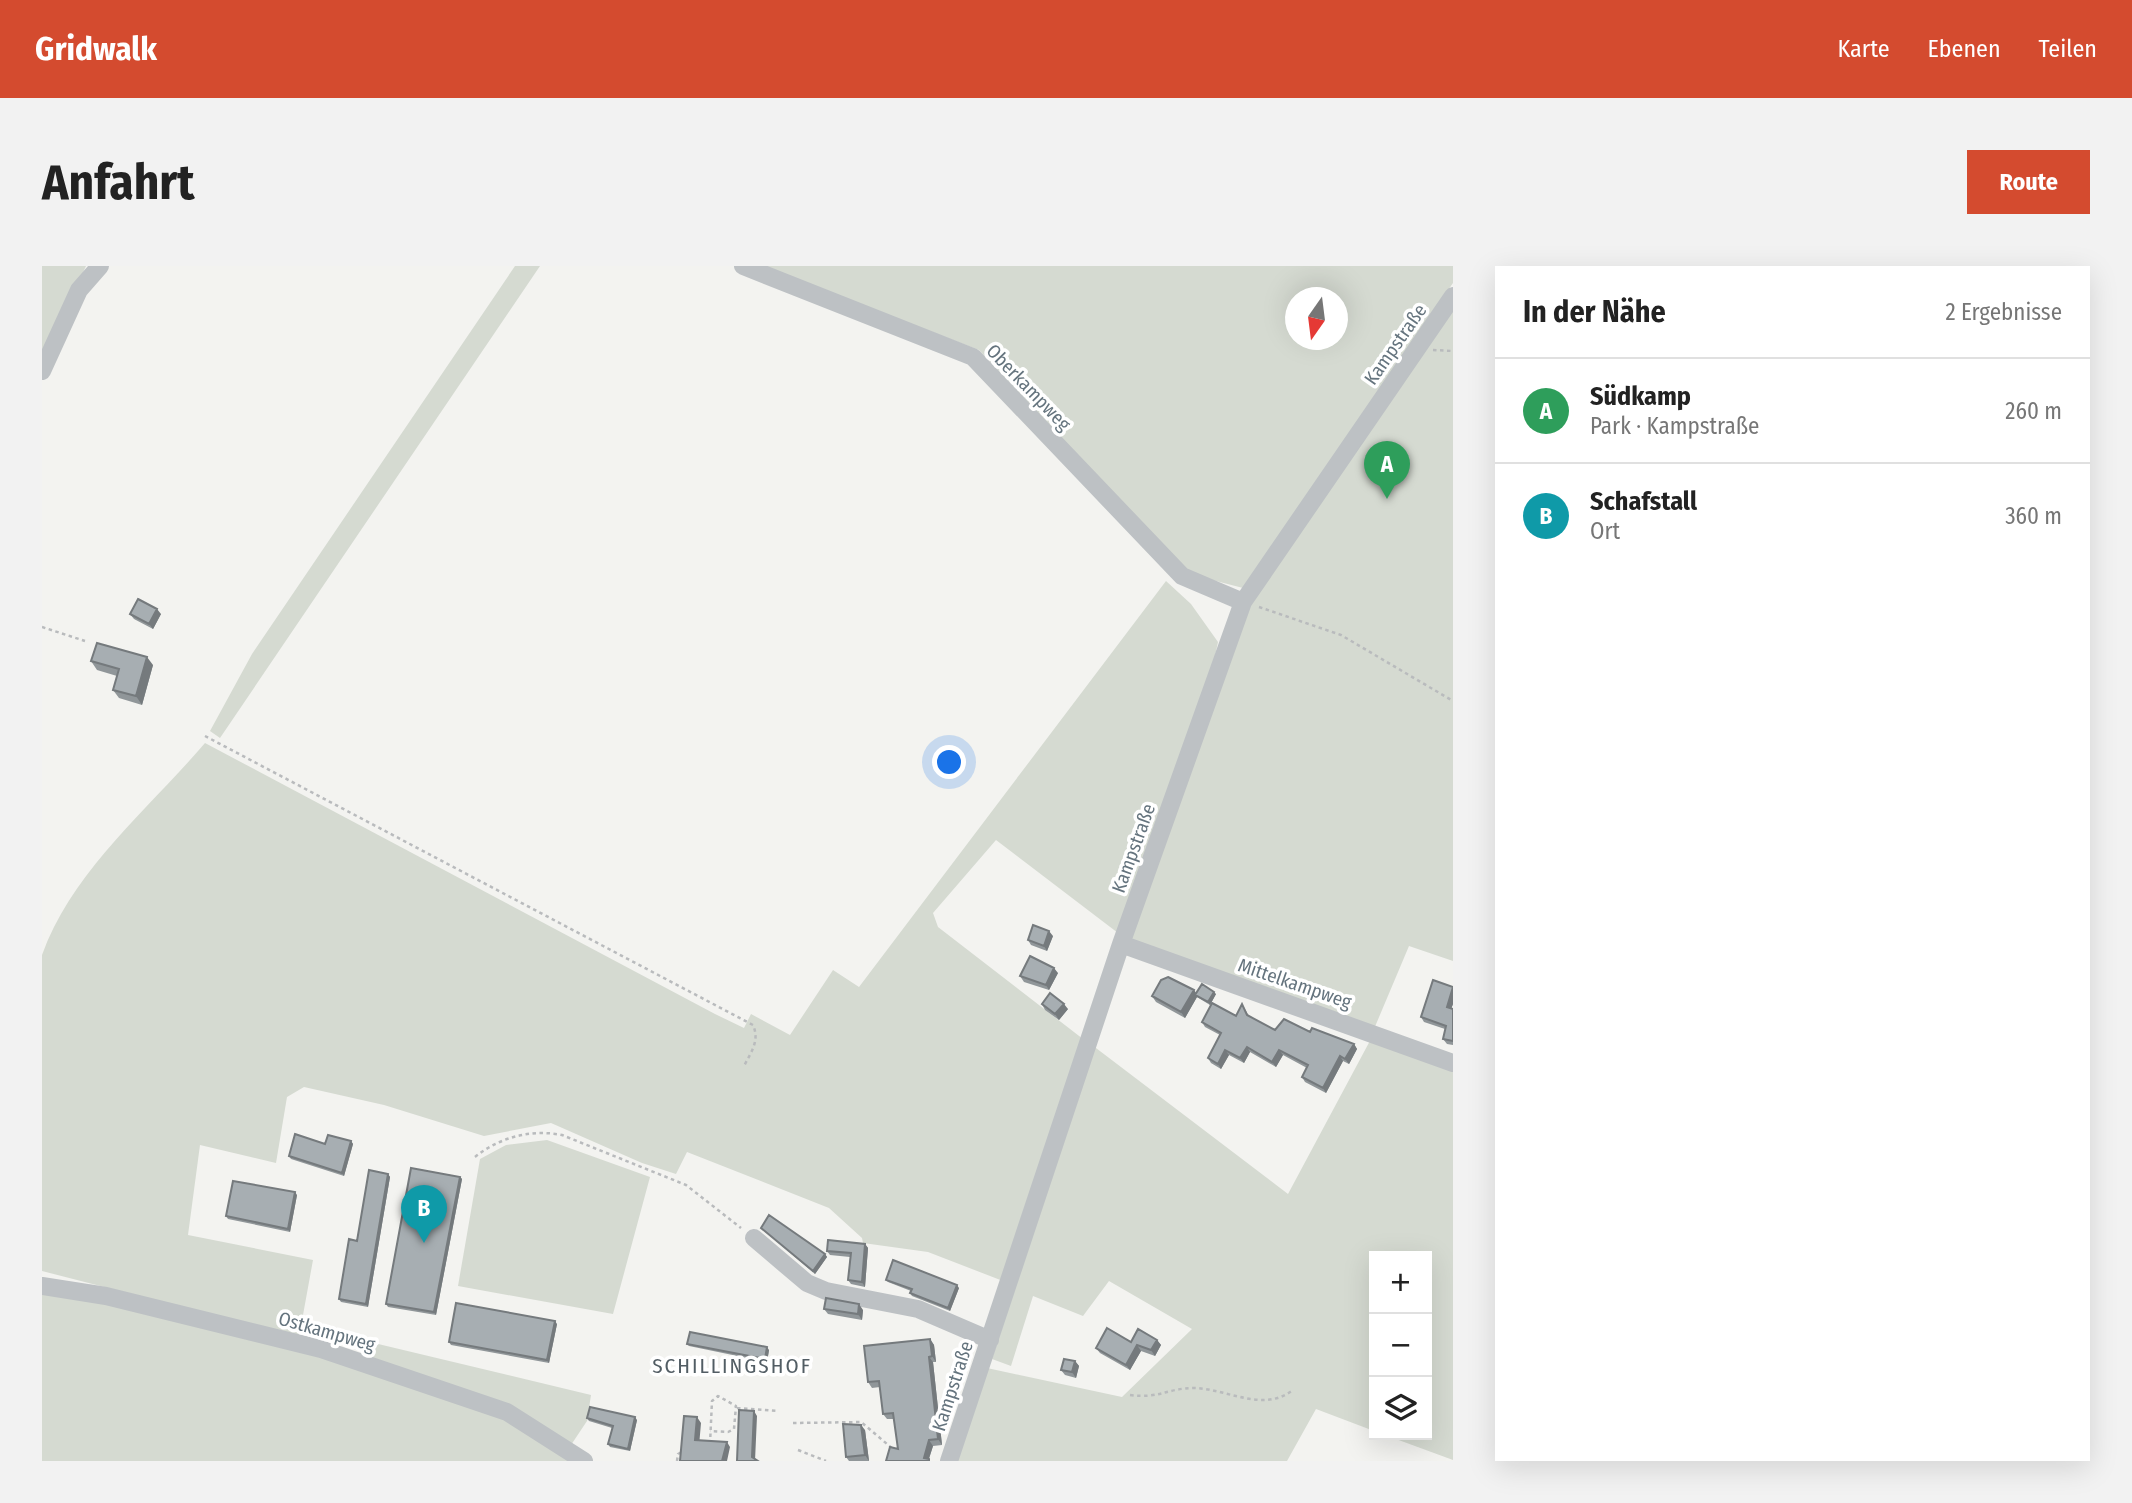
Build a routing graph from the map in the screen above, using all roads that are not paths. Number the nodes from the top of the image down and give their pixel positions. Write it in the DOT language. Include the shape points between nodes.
graph roads {
  1 [pos="100,266"];
  2 [pos="743,266"];
  3 [pos="1453,296"];
  4 [pos="42,371"];
  5 [pos="1243,602"];
  6 [pos="1121,944"];
  7 [pos="1453,1063"];
  8 [pos="754,1238"];
  9 [pos="42,1286"];
  10 [pos="990,1340"];
  11 [pos="584,1461"];
  12 [pos="949,1461"];
  1 -- 4 [label="street" via="79,290"];
  2 -- 5 [label="street, Oberkampweg" via="973,357 1182,576"];
  3 -- 5 [label="street, Kampstraße"];
  5 -- 6 [label="street, Kampstraße"];
  6 -- 7 [label="street, Mittelkampweg"];
  6 -- 10 [label="street, Kampstraße"];
  8 -- 10 [label="street" via="807,1283 826,1291 918,1308"];
  9 -- 11 [label="street, Ostkampweg" via="117,1298 332,1353 507,1412"];
  10 -- 12 [label="street, Kampstraße"];
}
